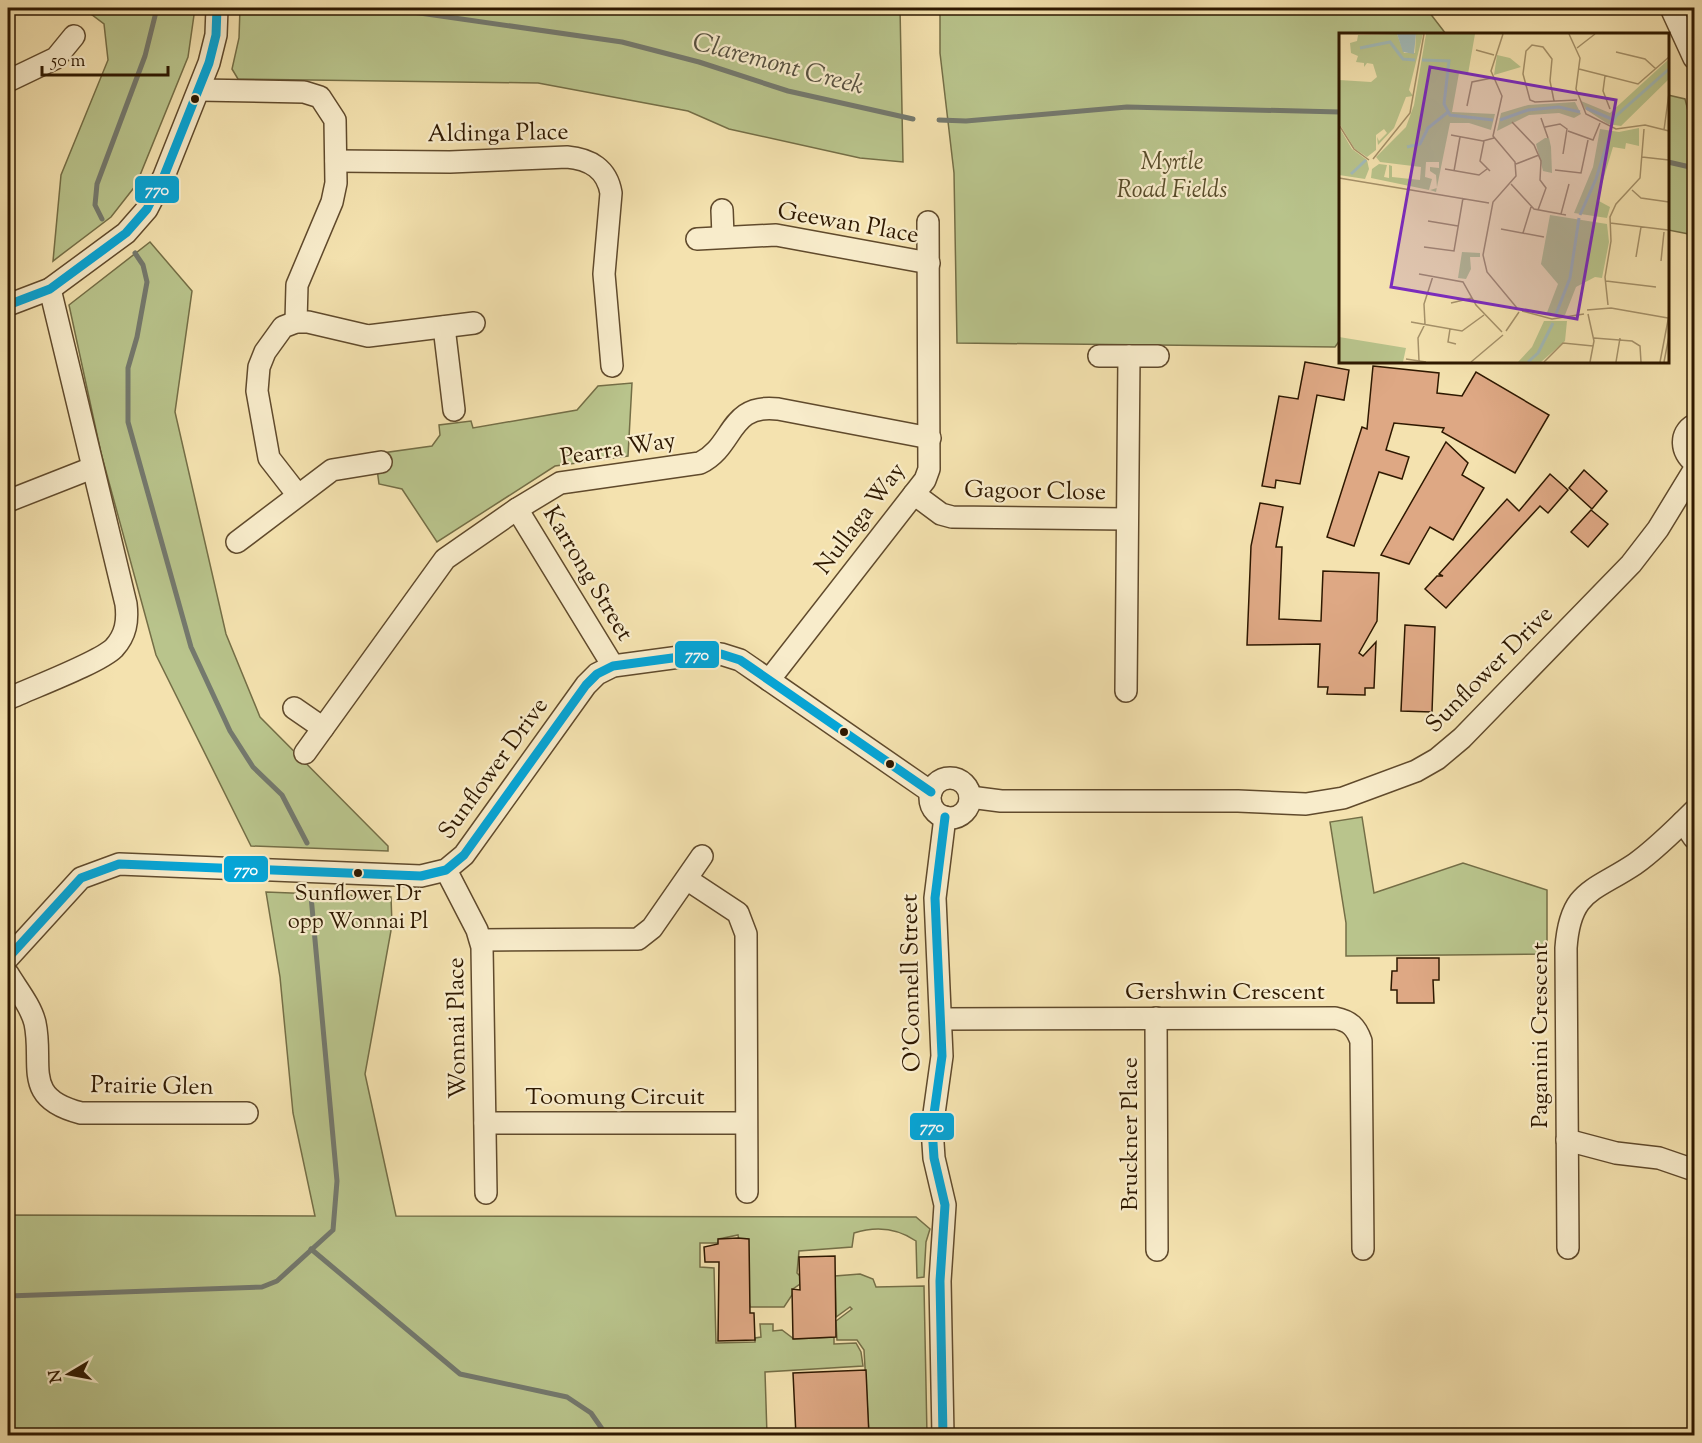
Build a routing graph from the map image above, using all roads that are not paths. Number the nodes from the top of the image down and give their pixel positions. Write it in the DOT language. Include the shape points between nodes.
graph roads {
  1 [pos="217,8"];
  2 [pos="1671,8"];
  3 [pos="74,36"];
  4 [pos="1695,58"];
  5 [pos="8,81"];
  6 [pos="199,90"];
  7 [pos="336,161"];
  8 [pos="722,210"];
  9 [pos="928,222"];
  10 [pos="723,236"];
  11 [pos="697,238"];
  12 [pos="929,263"];
  13 [pos="50,289"];
  14 [pos="8,305"];
  15 [pos="296,322"];
  16 [pos="474,323"];
  17 [pos="444,327"];
  18 [pos="1099,356"];
  19 [pos="1129,356"];
  20 [pos="1158,356"];
  21 [pos="612,366"];
  22 [pos="454,410"];
  23 [pos="1695,425"];
  24 [pos="930,438"];
  25 [pos="381,462"];
  26 [pos="1695,462"];
  27 [pos="92,468"];
  28 [pos="1695,470"];
  29 [pos="297,494"];
  30 [pos="914,494"];
  31 [pos="8,501"];
  32 [pos="517,509"];
  33 [pos="1126,519"];
  34 [pos="237,542"];
  35 [pos="613,666"];
  36 [pos="769,680"];
  37 [pos="1126,691"];
  38 [pos="8,699"];
  39 [pos="294,708"];
  40 [pos="323,728"];
  41 [pos="305,753"];
  42 [pos="931,792"];
  43 [pos="970,798"];
  44 [pos="945,818"];
  45 [pos="1691,823"];
  46 [pos="702,856"];
  47 [pos="446,870"];
  48 [pos="688,880"];
  49 [pos="481,940"];
  50 [pos="8,958"];
  51 [pos="8,974"];
  52 [pos="1155,1018"];
  53 [pos="941,1019"];
  54 [pos="247,1113"];
  55 [pos="485,1123"];
  56 [pos="746,1123"];
  57 [pos="1567,1140"];
  58 [pos="1695,1170"];
  59 [pos="747,1192"];
  60 [pos="486,1193"];
  61 [pos="1568,1248"];
  62 [pos="1363,1249"];
  63 [pos="1158,1250"];
  64 [pos="943,1436"];
  1 -- 6 [label="street" via="213,49"];
  2 -- 4 [label="street"];
  3 -- 5 [label="street" via="56,58"];
  6 -- 7 [label="street" via="296,91 320,98 335,120"];
  6 -- 13 [label="street" via="164,176 138,220"];
  7 -- 15 [label="street" via="333,196 295,291"];
  7 -- 21 [label="street, Aldinga Place" via="567,157 585,159 597,166 611,193 604,274"];
  8 -- 10 [label="street"];
  9 -- 12 [label="street, Nullaga Way"];
  10 -- 11 [label="street, Geewan Place"];
  10 -- 12 [label="street, Geewan Place" via="776,235"];
  12 -- 24 [label="street, Nullaga Way"];
  13 -- 14 [label="street"];
  13 -- 27 [label="street"];
  15 -- 17 [label="street" via="321,323 368,336"];
  15 -- 29 [label="street" via="283,327 269,344 259,368 257,391 269,458"];
  16 -- 17 [label="street"];
  17 -- 22 [label="street"];
  18 -- 19 [label="street"];
  19 -- 20 [label="street"];
  19 -- 33 [label="street, Gagoor Close"];
  23 -- 26 [label="street" via="1683,439 1687,456"];
  24 -- 30 [label="street, Nullaga Way" via="929,469"];
  24 -- 32 [label="street, Pearra Way" via="755,408 739,420 710,458 700,463 560,483"];
  25 -- 29 [label="street" via="332,470"];
  27 -- 31 [label="street"];
  27 -- 38 [label="street" via="126,604 124,631 116,646 105,655"];
  28 -- 43 [label="street, Sunflower Drive" via="1631,564 1462,738 1416,771 1342,798 1306,804"];
  29 -- 34 [label="street"];
  30 -- 33 [label="street, Gagoor Close" via="941,514 952,517"];
  30 -- 36 [label="street, Nullaga Way"];
  32 -- 35 [label="street, Karrong Street"];
  32 -- 40 [label="street, Pearra Way" via="445,559"];
  33 -- 37 [label="street, Gagoor Close"];
  35 -- 36 [label="street, Sunflower Drive" via="722,654 740,660"];
  35 -- 47 [label="street, Sunflower Drive" via="586,685 464,855"];
  36 -- 42 [label="street, Sunflower Drive"];
  39 -- 40 [label="street"];
  40 -- 41 [label="street, Pearra Way"];
  42 -- 43 [label="street" via="938,782 956,779 966,786"];
  42 -- 44 [label="street" via="934,811"];
  43 -- 44 [label="street" via="963,814"];
  44 -- 53 [label="street, O'Connell Street" via="935,898"];
  45 -- 57 [label="street, Paganini Crescent" via="1590,891 1569,920"];
  46 -- 48 [label="street"];
  47 -- 49 [label="street, Wonnai Place"];
  47 -- 50 [label="street, Sunflower Drive" via="421,876 119,864 81,878"];
  48 -- 49 [label="street" via="652,928 638,939"];
  48 -- 56 [label="street" via="730,906 743,922"];
  49 -- 55 [label="street, Wonnai Place"];
  51 -- 54 [label="street, Prairie Glen" via="35,1023 36,1073 41,1085 67,1109 81,1113"];
  52 -- 53 [label="street, Gershwin Crescent"];
  52 -- 62 [label="street, Gershwin Crescent" via="1335,1018 1354,1025 1361,1041"];
  52 -- 63 [label="street, Bruckner Place"];
  53 -- 64 [label="street, O'Connell Street" via="940,1074 932,1128 934,1158 945,1205 940,1281"];
  55 -- 56 [label="street, Toomung Circuit"];
  55 -- 60 [label="street, Wonnai Place"];
  56 -- 59 [label="street"];
  57 -- 58 [label="street" via="1616,1153 1659,1158"];
  57 -- 61 [label="street, Paganini Crescent"];
}
